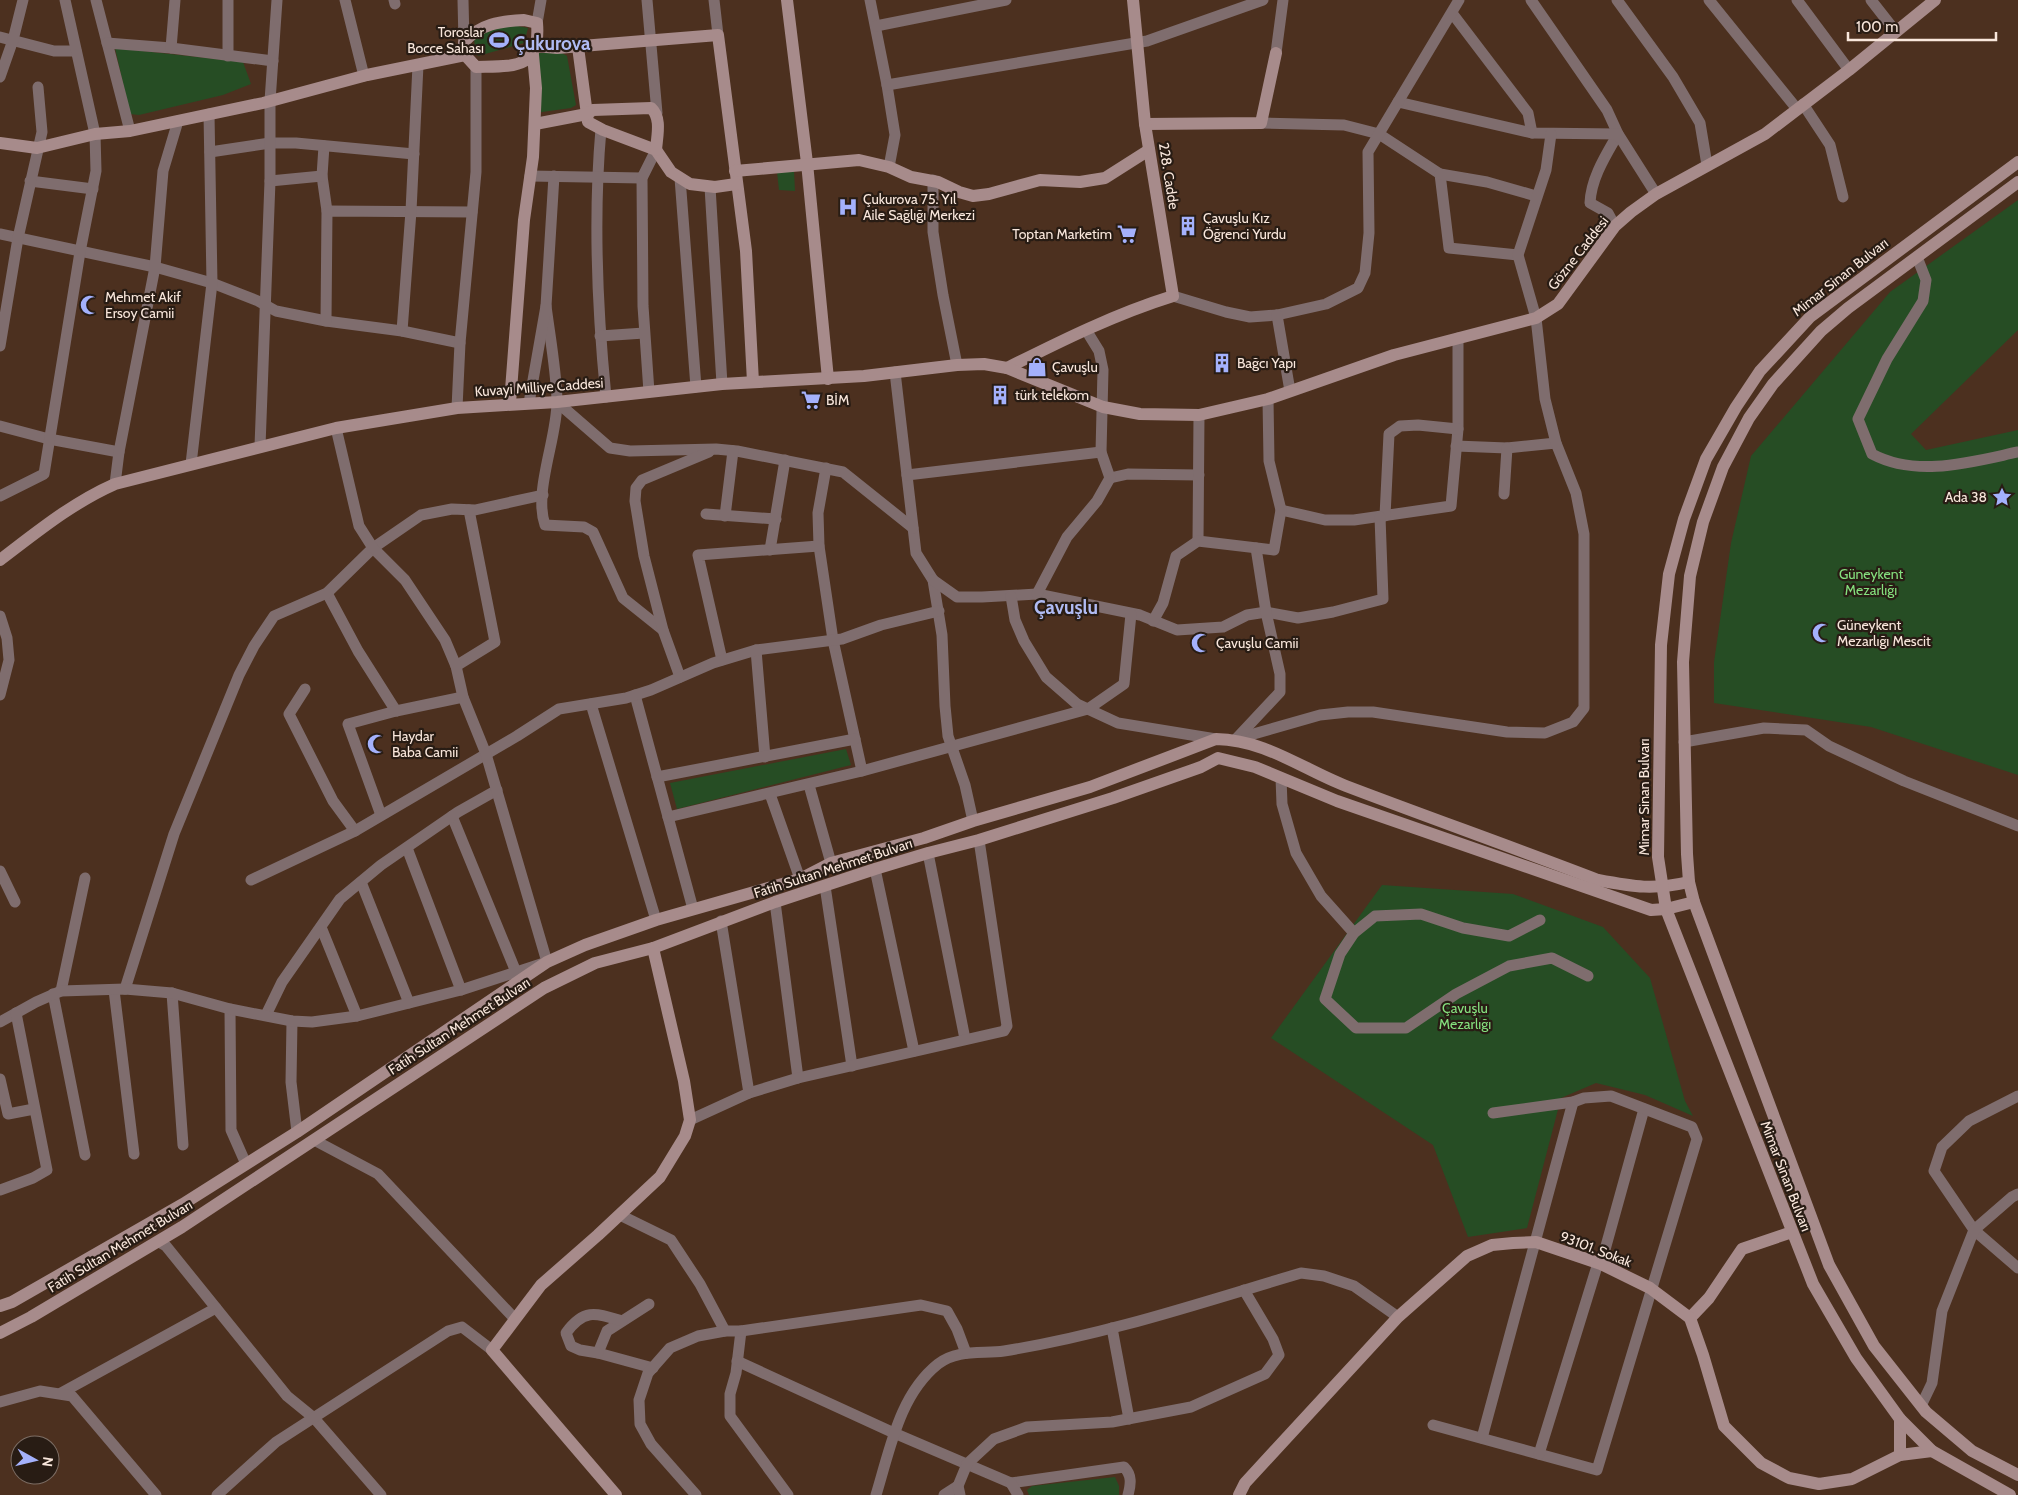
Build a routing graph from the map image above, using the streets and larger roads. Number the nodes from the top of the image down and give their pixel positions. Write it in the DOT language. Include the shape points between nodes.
graph roads {
  1 [pos="23,0"];
  2 [pos="65,0"];
  3 [pos="96,0"];
  4 [pos="175,0"];
  5 [pos="228,0"];
  6 [pos="277,0"];
  7 [pos="345,0"];
  8 [pos="463,0"];
  9 [pos="541,0"];
  10 [pos="647,0"];
  11 [pos="714,0"];
  12 [pos="787,0"];
  13 [pos="870,0"];
  14 [pos="1006,0"];
  15 [pos="1133,0"];
  16 [pos="1263,0"];
  17 [pos="1283,0"];
  18 [pos="1459,0"];
  19 [pos="1531,0"];
  20 [pos="1617,0"];
  21 [pos="1709,0"];
  22 [pos="1797,0"];
  23 [pos="1871,0"];
  24 [pos="1935,0"];
  25 [pos="1452,13"];
  26 [pos="537,23"];
  27 [pos="876,26"];
  28 [pos="1896,32"];
  29 [pos="718,35"];
  30 [pos="0,37"];
  31 [pos="13,40"];
  32 [pos="652,41"];
  33 [pos="464,42"];
  34 [pos="1137,42"];
  35 [pos="107,43"];
  36 [pos="578,47"];
  37 [pos="171,48"];
  38 [pos="535,50"];
  39 [pos="76,51"];
  40 [pos="1276,53"];
  41 [pos="464,55"];
  42 [pos="228,56"];
  43 [pos="273,61"];
  44 [pos="418,65"];
  45 [pos="476,67"];
  46 [pos="1849,70"];
  47 [pos="364,76"];
  48 [pos="0,77"];
  49 [pos="887,85"];
  50 [pos="38,88"];
  51 [pos="270,101"];
  52 [pos="1398,102"];
  53 [pos="1800,107"];
  54 [pos="657,113"];
  55 [pos="209,114"];
  56 [pos="587,114"];
  57 [pos="178,121"];
  58 [pos="1261,123"];
  59 [pos="534,124"];
  60 [pos="1145,124"];
  61 [pos="600,129"];
  62 [pos="130,132"];
  63 [pos="1532,133"];
  64 [pos="95,134"];
  65 [pos="1379,134"];
  66 [pos="1551,134"];
  67 [pos="1618,134"];
  68 [pos="0,143"];
  69 [pos="270,143"];
  70 [pos="324,146"];
  71 [pos="37,148"];
  72 [pos="656,150"];
  73 [pos="1149,150"];
  74 [pos="210,152"];
  75 [pos="414,154"];
  76 [pos="2018,162"];
  77 [pos="807,164"];
  78 [pos="1706,166"];
  79 [pos="889,167"];
  80 [pos="734,171"];
  81 [pos="1440,174"];
  82 [pos="322,176"];
  83 [pos="530,176"];
  84 [pos="554,176"];
  85 [pos="597,177"];
  86 [pos="642,178"];
  87 [pos="680,178"];
  88 [pos="933,180"];
  89 [pos="30,181"];
  90 [pos="270,182"];
  91 [pos="2018,182"];
  92 [pos="736,184"];
  93 [pos="710,186"];
  94 [pos="93,189"];
  95 [pos="1656,194"];
  96 [pos="1536,196"];
  97 [pos="1843,197"];
  98 [pos="411,210"];
  99 [pos="327,211"];
  100 [pos="472,212"];
  101 [pos="1616,226"];
  102 [pos="0,234"];
  103 [pos="18,238"];
  104 [pos="80,252"];
  105 [pos="1518,255"];
  106 [pos="1917,257"];
  107 [pos="155,267"];
  108 [pos="212,283"];
  109 [pos="1173,296"];
  110 [pos="266,306"];
  111 [pos="546,306"];
  112 [pos="1277,315"];
  113 [pos="1536,318"];
  114 [pos="326,321"];
  115 [pos="1086,330"];
  116 [pos="402,331"];
  117 [pos="644,333"];
  118 [pos="600,336"];
  119 [pos="1458,338"];
  120 [pos="460,343"];
  121 [pos="0,346"];
  122 [pos="957,365"];
  123 [pos="1007,368"];
  124 [pos="894,372"];
  125 [pos="828,379"];
  126 [pos="753,382"];
  127 [pos="722,384"];
  128 [pos="696,387"];
  129 [pos="1290,391"];
  130 [pos="649,392"];
  131 [pos="606,397"];
  132 [pos="1268,399"];
  133 [pos="557,402"];
  134 [pos="510,403"];
  135 [pos="530,403"];
  136 [pos="1103,406"];
  137 [pos="458,408"];
  138 [pos="1199,415"];
  139 [pos="0,426"];
  140 [pos="336,428"];
  141 [pos="1458,429"];
  142 [pos="49,439"];
  143 [pos="1556,442"];
  144 [pos="260,446"];
  145 [pos="1456,446"];
  146 [pos="1507,448"];
  147 [pos="716,449"];
  148 [pos="733,451"];
  149 [pos="119,452"];
  150 [pos="1101,452"];
  151 [pos="2018,452"];
  152 [pos="785,460"];
  153 [pos="191,464"];
  154 [pos="826,468"];
  155 [pos="1199,475"];
  156 [pos="907,476"];
  157 [pos="1110,478"];
  158 [pos="115,484"];
  159 [pos="1504,494"];
  160 [pos="543,495"];
  161 [pos="0,496"];
  162 [pos="470,510"];
  163 [pos="1281,510"];
  164 [pos="706,514"];
  165 [pos="725,516"];
  166 [pos="1383,517"];
  167 [pos="776,519"];
  168 [pos="913,528"];
  169 [pos="1198,541"];
  170 [pos="819,546"];
  171 [pos="373,548"];
  172 [pos="1256,548"];
  173 [pos="770,550"];
  174 [pos="0,560"];
  175 [pos="933,580"];
  176 [pos="327,592"];
  177 [pos="1037,594"];
  178 [pos="1011,596"];
  179 [pos="939,611"];
  180 [pos="1266,612"];
  181 [pos="1131,614"];
  182 [pos="0,616"];
  183 [pos="1154,621"];
  184 [pos="662,630"];
  185 [pos="833,640"];
  186 [pos="756,650"];
  187 [pos="722,660"];
  188 [pos="456,666"];
  189 [pos="680,677"];
  190 [pos="305,689"];
  191 [pos="0,695"];
  192 [pos="634,695"];
  193 [pos="463,697"];
  194 [pos="591,704"];
  195 [pos="1088,709"];
  196 [pos="396,711"];
  197 [pos="855,739"];
  198 [pos="1216,739"];
  199 [pos="1236,739"];
  200 [pos="1684,742"];
  201 [pos="952,748"];
  202 [pos="486,754"];
  203 [pos="765,756"];
  204 [pos="862,771"];
  205 [pos="657,777"];
  206 [pos="1281,778"];
  207 [pos="809,785"];
  208 [pos="497,790"];
  209 [pos="770,794"];
  210 [pos="381,815"];
  211 [pos="452,816"];
  212 [pos="668,817"];
  213 [pos="973,821"];
  214 [pos="2018,826"];
  215 [pos="355,831"];
  216 [pos="979,840"];
  217 [pos="407,848"];
  218 [pos="928,853"];
  219 [pos="831,864"];
  220 [pos="875,870"];
  221 [pos="0,871"];
  222 [pos="85,878"];
  223 [pos="800,879"];
  224 [pos="251,880"];
  225 [pos="361,882"];
  226 [pos="1689,882"];
  227 [pos="825,886"];
  228 [pos="1664,887"];
  229 [pos="15,902"];
  230 [pos="775,902"];
  231 [pos="1694,902"];
  232 [pos="692,908"];
  233 [pos="1666,909"];
  234 [pos="656,920"];
  235 [pos="1540,920"];
  236 [pos="721,921"];
  237 [pos="321,927"];
  238 [pos="1354,933"];
  239 [pos="653,948"];
  240 [pos="547,962"];
  241 [pos="516,972"];
  242 [pos="1588,976"];
  243 [pos="120,990"];
  244 [pos="460,990"];
  245 [pos="57,993"];
  246 [pos="172,993"];
  247 [pos="409,1003"];
  248 [pos="230,1009"];
  249 [pos="16,1013"];
  250 [pos="266,1015"];
  251 [pos="357,1016"];
  252 [pos="292,1021"];
  253 [pos="0,1022"];
  254 [pos="965,1039"];
  255 [pos="914,1051"];
  256 [pos="852,1066"];
  257 [pos="798,1078"];
  258 [pos="0,1079"];
  259 [pos="749,1093"];
  260 [pos="2018,1096"];
  261 [pos="1573,1102"];
  262 [pos="34,1109"];
  263 [pos="1644,1109"];
  264 [pos="1493,1112"];
  265 [pos="4,1115"];
  266 [pos="690,1120"];
  267 [pos="298,1132"];
  268 [pos="314,1140"];
  269 [pos="183,1145"];
  270 [pos="134,1154"];
  271 [pos="85,1155"];
  272 [pos="246,1164"];
  273 [pos="0,1190"];
  274 [pos="2018,1194"];
  275 [pos="620,1215"];
  276 [pos="1974,1230"];
  277 [pos="1792,1232"];
  278 [pos="159,1242"];
  279 [pos="1536,1242"];
  280 [pos="1600,1263"];
  281 [pos="2018,1268"];
  282 [pos="1650,1288"];
  283 [pos="1244,1290"];
  284 [pos="649,1304"];
  285 [pos="0,1306"];
  286 [pos="216,1308"];
  287 [pos="1398,1318"];
  288 [pos="1690,1318"];
  289 [pos="515,1319"];
  290 [pos="622,1320"];
  291 [pos="1112,1328"];
  292 [pos="725,1331"];
  293 [pos="741,1331"];
  294 [pos="0,1333"];
  295 [pos="492,1350"];
  296 [pos="598,1353"];
  297 [pos="966,1353"];
  298 [pos="737,1361"];
  299 [pos="653,1368"];
  300 [pos="60,1393"];
  301 [pos="0,1402"];
  302 [pos="1921,1406"];
  303 [pos="314,1418"];
  304 [pos="1129,1419"];
  305 [pos="1900,1419"];
  306 [pos="1433,1425"];
  307 [pos="894,1433"];
  308 [pos="1482,1438"];
  309 [pos="1932,1451"];
  310 [pos="1538,1454"];
  311 [pos="1900,1455"];
  312 [pos="967,1464"];
  313 [pos="2018,1476"];
  314 [pos="1011,1483"];
  315 [pos="959,1490"];
  316 [pos="156,1495"];
  317 [pos="216,1495"];
  318 [pos="381,1495"];
  319 [pos="616,1495"];
  320 [pos="696,1495"];
  321 [pos="788,1495"];
  322 [pos="876,1495"];
  323 [pos="944,1495"];
  324 [pos="1018,1495"];
  325 [pos="1128,1495"];
  326 [pos="1238,1495"];
  327 [pos="2010,1495"];
  1 -- 31 [label="street"];
  2 -- 39 [label="street"];
  3 -- 35 [label="street"];
  4 -- 37 [label="street"];
  5 -- 42 [label="street"];
  6 -- 43 [label="street"];
  7 -- 47 [label="street"];
  8 -- 33 [label="street"];
  9 -- 26 [label="street"];
  10 -- 32 [label="street"];
  11 -- 29 [label="street"];
  12 -- 77 [label="street"];
  13 -- 27 [label="street"];
  14 -- 27 [label="street"];
  15 -- 34 [label="street, 228. Cadde"];
  16 -- 34 [label="street"];
  17 -- 40 [label="street"];
  18 -- 25 [label="street"];
  19 -- 67 [label="street" via="1607,110"];
  20 -- 78 [label="street" via="1673,77 1700,123"];
  21 -- 53 [label="street"];
  22 -- 46 [label="street"];
  23 -- 28 [label="street"];
  24 -- 28 [label="street, Gözne Caddesi"];
  25 -- 52 [label="street"];
  25 -- 63 [label="street" via="1528,113"];
  26 -- 33 [label="street" via="515,20 484,26"];
  26 -- 38 [label="street"];
  27 -- 49 [label="street"];
  28 -- 46 [label="street, Gözne Caddesi"];
  29 -- 32 [label="street"];
  29 -- 80 [label="street"];
  30 -- 31 [label="street"];
  31 -- 39 [label="street" via="54,51"];
  31 -- 48 [label="street"];
  32 -- 36 [label="street"];
  32 -- 54 [label="street"];
  33 -- 41 [label="street"];
  34 -- 49 [label="street"];
  34 -- 60 [label="street, 228. Cadde"];
  35 -- 37 [label="street"];
  35 -- 62 [label="street"];
  36 -- 38 [label="street"];
  36 -- 56 [label="street"];
  37 -- 42 [label="street"];
  38 -- 45 [label="street" via="526,61"];
  38 -- 59 [label="street"];
  39 -- 64 [label="street"];
  40 -- 58 [label="street"];
  41 -- 44 [label="street"];
  41 -- 45 [label="street"];
  42 -- 43 [label="street"];
  43 -- 51 [label="street"];
  44 -- 47 [label="street"];
  44 -- 75 [label="street"];
  45 -- 100 [label="street" via="476,172"];
  46 -- 53 [label="street, Gözne Caddesi"];
  47 -- 51 [label="street"];
  49 -- 79 [label="street" via="894,135"];
  50 -- 71 [label="street" via="42,132"];
  51 -- 55 [label="street"];
  51 -- 69 [label="street"];
  52 -- 63 [label="street"];
  52 -- 65 [label="street"];
  53 -- 78 [label="street, Gözne Caddesi" via="1765,134"];
  53 -- 97 [label="street" via="1830,145"];
  54 -- 56 [label="street" via="651,108 615,108 593,110"];
  54 -- 72 [label="street"];
  55 -- 57 [label="street"];
  55 -- 74 [label="street"];
  56 -- 59 [label="street"];
  56 -- 61 [label="street" via="588,122"];
  57 -- 62 [label="street"];
  57 -- 107 [label="street" via="163,171"];
  58 -- 60 [label="street"];
  58 -- 65 [label="street" via="1344,125"];
  59 -- 83 [label="street"];
  60 -- 73 [label="street, 228. Cadde"];
  61 -- 72 [label="street"];
  61 -- 85 [label="street"];
  62 -- 64 [label="street"];
  63 -- 66 [label="street"];
  64 -- 71 [label="street"];
  64 -- 94 [label="street"];
  65 -- 81 [label="street"];
  65 -- 112 [label="street" via="1368,152 1369,233 1365,273 1358,288 1326,304"];
  66 -- 67 [label="street"];
  66 -- 96 [label="street" via="1546,170"];
  67 -- 95 [label="street"];
  67 -- 101 [label="street" via="1602,161 1590,198 1590,203 1608,213"];
  68 -- 71 [label="street"];
  69 -- 70 [label="street"];
  69 -- 74 [label="street"];
  69 -- 90 [label="street"];
  70 -- 75 [label="street"];
  70 -- 82 [label="street"];
  71 -- 89 [label="street"];
  72 -- 86 [label="street"];
  72 -- 87 [label="street" via="670,172"];
  73 -- 88 [label="street" via="1105,178 1080,182 1040,180 972,196"];
  73 -- 109 [label="street, 228. Cadde"];
  74 -- 108 [label="street"];
  75 -- 98 [label="street"];
  76 -- 228 [label="street, Mimar Sinan Bulvarı" via="1810,317 1760,371 1706,459 1684,519 1669,574 1661,645 1658,857"];
  77 -- 79 [label="street" via="859,160"];
  77 -- 80 [label="street"];
  77 -- 125 [label="street"];
  78 -- 95 [label="street, Gözne Caddesi"];
  79 -- 88 [label="street" via="911,177"];
  80 -- 92 [label="street"];
  81 -- 96 [label="street" via="1487,182"];
  81 -- 105 [label="street" via="1449,248"];
  82 -- 90 [label="street"];
  82 -- 99 [label="street"];
  83 -- 84 [label="street"];
  83 -- 134 [label="street"];
  84 -- 85 [label="street"];
  84 -- 111 [label="street"];
  85 -- 86 [label="street"];
  85 -- 118 [label="street"];
  86 -- 117 [label="street"];
  87 -- 93 [label="street" via="690,184"];
  87 -- 128 [label="street"];
  88 -- 122 [label="street" via="933,232"];
  89 -- 94 [label="street"];
  89 -- 103 [label="street"];
  90 -- 110 [label="street"];
  91 -- 106 [label="street, Mimar Sinan Bulvarı"];
  92 -- 93 [label="street"];
  92 -- 126 [label="street" via="746,251"];
  93 -- 127 [label="street"];
  94 -- 104 [label="street"];
  95 -- 101 [label="street, Gözne Caddesi"];
  96 -- 105 [label="street"];
  98 -- 99 [label="street"];
  98 -- 100 [label="street"];
  98 -- 116 [label="street"];
  99 -- 114 [label="street"];
  100 -- 120 [label="street"];
  101 -- 113 [label="street, Gözne Caddesi" via="1558,304"];
  102 -- 103 [label="street"];
  103 -- 104 [label="street"];
  103 -- 121 [label="street"];
  104 -- 107 [label="street"];
  104 -- 142 [label="street"];
  105 -- 113 [label="street"];
  106 -- 151 [label="street" via="1926,280 1923,301 1887,359 1858,419 1872,454 1910,467 1966,463"];
  106 -- 200 [label="street, Mimar Sinan Bulvarı" via="1848,308 1797,357 1773,384 1723,466 1703,522 1690,576 1683,662"];
  107 -- 108 [label="street"];
  107 -- 149 [label="street"];
  108 -- 110 [label="street"];
  108 -- 153 [label="street"];
  109 -- 112 [label="street" via="1250,317"];
  109 -- 115 [label="street"];
  110 -- 114 [label="street" via="276,312"];
  110 -- 144 [label="street"];
  111 -- 133 [label="street"];
  111 -- 135 [label="street"];
  112 -- 129 [label="street"];
  113 -- 119 [label="street, Gözne Caddesi"];
  113 -- 143 [label="street" via="1545,399"];
  114 -- 116 [label="street"];
  115 -- 123 [label="street"];
  115 -- 136 [label="street" via="1099,351 1103,370"];
  116 -- 120 [label="street"];
  117 -- 118 [label="street"];
  117 -- 130 [label="street"];
  118 -- 131 [label="street"];
  119 -- 129 [label="street, Gözne Caddesi" via="1394,355"];
  119 -- 141 [label="street"];
  120 -- 137 [label="street"];
  122 -- 123 [label="street, Kuvayi Milliye Caddesi" via="984,364"];
  122 -- 124 [label="street, Kuvayi Milliye Caddesi"];
  123 -- 136 [label="street, Kuvayi Milliye Caddesi"];
  124 -- 125 [label="street, Kuvayi Milliye Caddesi"];
  124 -- 156 [label="street"];
  125 -- 126 [label="street, Kuvayi Milliye Caddesi"];
  126 -- 127 [label="street, Kuvayi Milliye Caddesi"];
  127 -- 128 [label="street, Kuvayi Milliye Caddesi"];
  128 -- 130 [label="street, Kuvayi Milliye Caddesi"];
  129 -- 132 [label="street, Gözne Caddesi"];
  130 -- 131 [label="street, Kuvayi Milliye Caddesi"];
  131 -- 133 [label="street, Kuvayi Milliye Caddesi"];
  132 -- 138 [label="street, Gözne Caddesi"];
  132 -- 163 [label="street" via="1269,461"];
  133 -- 135 [label="street, Kuvayi Milliye Caddesi"];
  133 -- 147 [label="street" via="610,448 630,451"];
  133 -- 160 [label="street"];
  134 -- 135 [label="street, Kuvayi Milliye Caddesi"];
  134 -- 137 [label="street, Kuvayi Milliye Caddesi"];
  136 -- 138 [label="street, Gözne Caddesi" via="1140,414"];
  136 -- 150 [label="street"];
  137 -- 140 [label="street, Kuvayi Milliye Caddesi"];
  138 -- 155 [label="street"];
  139 -- 142 [label="street"];
  140 -- 144 [label="street, Kuvayi Milliye Caddesi"];
  140 -- 171 [label="street" via="359,526"];
  141 -- 145 [label="street"];
  141 -- 166 [label="street" via="1400,426 1389,434"];
  142 -- 149 [label="street"];
  142 -- 161 [label="street" via="44,474"];
  143 -- 146 [label="street"];
  143 -- 199 [label="street" via="1576,493 1584,534 1584,708 1573,722 1545,733 1507,732 1373,712 1348,712 1320,715"];
  144 -- 153 [label="street, Kuvayi Milliye Caddesi"];
  145 -- 146 [label="street"];
  145 -- 166 [label="street" via="1451,506"];
  146 -- 159 [label="street"];
  147 -- 148 [label="street"];
  147 -- 184 [label="street" via="642,480 636,488 635,501 644,556"];
  148 -- 152 [label="street"];
  148 -- 165 [label="street"];
  149 -- 158 [label="street"];
  150 -- 156 [label="street"];
  150 -- 157 [label="street"];
  152 -- 154 [label="street"];
  152 -- 167 [label="street"];
  153 -- 158 [label="street, Kuvayi Milliye Caddesi"];
  154 -- 168 [label="street" via="851,477"];
  154 -- 170 [label="street" via="818,513"];
  155 -- 157 [label="street" via="1128,474"];
  155 -- 169 [label="street"];
  156 -- 168 [label="street"];
  157 -- 177 [label="street" via="1097,501 1067,537"];
  158 -- 174 [label="street, Kuvayi Milliye Caddesi" via="96,492 56,518"];
  160 -- 162 [label="street"];
  160 -- 184 [label="street" via="545,525 584,527 593,532 623,598"];
  162 -- 171 [label="street" via="421,515"];
  162 -- 188 [label="street" via="495,642"];
  163 -- 166 [label="street" via="1326,520"];
  163 -- 172 [label="street" via="1274,550"];
  164 -- 165 [label="street"];
  165 -- 167 [label="street"];
  166 -- 180 [label="street" via="1382,599 1298,618"];
  167 -- 173 [label="street"];
  168 -- 175 [label="street" via="916,553"];
  169 -- 172 [label="street"];
  169 -- 183 [label="street" via="1176,556 1163,604"];
  170 -- 173 [label="street"];
  170 -- 185 [label="street"];
  171 -- 176 [label="street"];
  171 -- 188 [label="street" via="405,580 445,640"];
  172 -- 180 [label="street"];
  173 -- 187 [label="street" via="698,555"];
  175 -- 178 [label="street" via="957,597"];
  175 -- 179 [label="street"];
  176 -- 196 [label="street" via="358,651"];
  176 -- 243 [label="street" via="274,616 254,646 174,834"];
  177 -- 178 [label="street"];
  177 -- 181 [label="street"];
  178 -- 195 [label="street" via="1015,620 1024,641 1046,677 1077,704"];
  179 -- 185 [label="street"];
  179 -- 201 [label="street" via="944,706"];
  180 -- 183 [label="street" via="1247,615 1223,627 1177,630"];
  180 -- 199 [label="street" via="1280,674 1280,692"];
  181 -- 183 [label="street"];
  181 -- 195 [label="street" via="1124,684"];
  182 -- 191 [label="street" via="9,660"];
  184 -- 189 [label="street"];
  185 -- 186 [label="street"];
  185 -- 197 [label="street"];
  186 -- 187 [label="street"];
  186 -- 203 [label="street"];
  187 -- 189 [label="street"];
  188 -- 193 [label="street"];
  189 -- 192 [label="street"];
  190 -- 215 [label="street" via="289,714 333,801"];
  192 -- 194 [label="street"];
  192 -- 205 [label="street"];
  193 -- 196 [label="street"];
  193 -- 202 [label="street"];
  194 -- 202 [label="street" via="559,709"];
  194 -- 234 [label="street"];
  195 -- 198 [label="street" via="1118,723"];
  195 -- 201 [label="street"];
  196 -- 210 [label="street" via="348,724"];
  197 -- 203 [label="street"];
  197 -- 204 [label="street"];
  198 -- 199 [label="street"];
  198 -- 213 [label="street, Fatih Sultan Mehmet Bulvarı" via="1090,787"];
  199 -- 228 [label="street" via="1280,754 1344,786 1598,880 1635,887"];
  200 -- 214 [label="street" via="1764,728 1806,730 1829,746 1904,781"];
  200 -- 226 [label="street, Mimar Sinan Bulvarı"];
  201 -- 204 [label="street"];
  201 -- 213 [label="street"];
  202 -- 208 [label="street"];
  202 -- 210 [label="street"];
  203 -- 205 [label="street"];
  204 -- 207 [label="street"];
  205 -- 212 [label="street"];
  206 -- 216 [label="street, Fatih Sultan Mehmet Bulvarı" via="1255,767 1218,758 1120,796"];
  206 -- 233 [label="street, Fatih Sultan Mehmet Bulvarı" via="1337,801 1651,910"];
  206 -- 238 [label="street" via="1282,804 1296,853 1321,896"];
  207 -- 209 [label="street"];
  207 -- 219 [label="street"];
  208 -- 211 [label="street"];
  208 -- 240 [label="street"];
  209 -- 212 [label="street"];
  209 -- 223 [label="street"];
  210 -- 215 [label="street"];
  211 -- 217 [label="street"];
  211 -- 241 [label="street"];
  212 -- 232 [label="street"];
  213 -- 219 [label="street, Fatih Sultan Mehmet Bulvarı"];
  215 -- 224 [label="street"];
  216 -- 218 [label="street, Fatih Sultan Mehmet Bulvarı"];
  216 -- 254 [label="street" via="1007,1026 1004,1031"];
  217 -- 225 [label="street"];
  217 -- 244 [label="street"];
  218 -- 220 [label="street, Fatih Sultan Mehmet Bulvarı"];
  218 -- 254 [label="street"];
  219 -- 223 [label="street, Fatih Sultan Mehmet Bulvarı"];
  220 -- 227 [label="street, Fatih Sultan Mehmet Bulvarı"];
  220 -- 255 [label="street"];
  221 -- 229 [label="street"];
  222 -- 245 [label="street"];
  223 -- 232 [label="street, Fatih Sultan Mehmet Bulvarı"];
  225 -- 237 [label="street" via="340,899"];
  225 -- 247 [label="street"];
  226 -- 228 [label="street"];
  226 -- 231 [label="street, Mimar Sinan Bulvarı"];
  227 -- 230 [label="street, Fatih Sultan Mehmet Bulvarı"];
  227 -- 256 [label="street"];
  228 -- 233 [label="street, Mimar Sinan Bulvarı"];
  230 -- 236 [label="street, Fatih Sultan Mehmet Bulvarı"];
  230 -- 257 [label="street"];
  231 -- 233 [label="street, Fatih Sultan Mehmet Bulvarı"];
  231 -- 302 [label="street, Mimar Sinan Bulvarı" via="1830,1265 1874,1346"];
  232 -- 234 [label="street, Fatih Sultan Mehmet Bulvarı"];
  233 -- 277 [label="street, Mimar Sinan Bulvarı"];
  234 -- 240 [label="street, Fatih Sultan Mehmet Bulvarı"];
  235 -- 238 [label="street" via="1509,936 1463,928 1421,914 1376,916"];
  236 -- 239 [label="street, Fatih Sultan Mehmet Bulvarı"];
  236 -- 259 [label="street"];
  237 -- 250 [label="street" via="282,982"];
  237 -- 251 [label="street"];
  238 -- 242 [label="street" via="1340,954 1324,999 1356,1028 1406,1028 1456,994 1509,966 1552,958"];
  239 -- 266 [label="street"];
  239 -- 268 [label="street, Fatih Sultan Mehmet Bulvarı" via="595,963 544,988"];
  240 -- 241 [label="street"];
  240 -- 267 [label="street, Fatih Sultan Mehmet Bulvarı"];
  241 -- 244 [label="street"];
  243 -- 245 [label="street"];
  243 -- 246 [label="street"];
  243 -- 270 [label="street"];
  244 -- 247 [label="street"];
  245 -- 249 [label="street"];
  245 -- 271 [label="street"];
  246 -- 248 [label="street"];
  246 -- 269 [label="street"];
  247 -- 251 [label="street"];
  248 -- 250 [label="street"];
  248 -- 272 [label="street" via="231,1130"];
  249 -- 253 [label="street"];
  249 -- 262 [label="street"];
  250 -- 252 [label="street"];
  251 -- 252 [label="street" via="312,1022"];
  252 -- 267 [label="street" via="292,1082"];
  254 -- 255 [label="street"];
  255 -- 256 [label="street"];
  256 -- 257 [label="street"];
  257 -- 259 [label="street"];
  258 -- 265 [label="street"];
  259 -- 266 [label="street"];
  260 -- 276 [label="street" via="1969,1121 1942,1147 1934,1171"];
  261 -- 263 [label="street" via="1611,1096"];
  261 -- 264 [label="street"];
  261 -- 279 [label="street"];
  262 -- 265 [label="street"];
  262 -- 273 [label="street" via="46,1170"];
  263 -- 280 [label="street"];
  263 -- 282 [label="street" via="1692,1127 1697,1139"];
  266 -- 275 [label="street" via="685,1136 660,1177"];
  267 -- 272 [label="street, Fatih Sultan Mehmet Bulvarı"];
  268 -- 278 [label="street, Fatih Sultan Mehmet Bulvarı"];
  268 -- 289 [label="street" via="378,1174"];
  272 -- 285 [label="street, Fatih Sultan Mehmet Bulvarı" via="175,1209"];
  274 -- 276 [label="street"];
  275 -- 289 [label="street" via="541,1285"];
  275 -- 292 [label="street" via="671,1240"];
  276 -- 281 [label="street"];
  276 -- 302 [label="street" via="1942,1311 1932,1383"];
  277 -- 288 [label="street" via="1742,1249 1709,1298"];
  277 -- 305 [label="street, Mimar Sinan Bulvarı" via="1813,1284 1856,1358"];
  278 -- 286 [label="street" via="166,1246"];
  278 -- 294 [label="street, Fatih Sultan Mehmet Bulvarı"];
  279 -- 280 [label="street, 93101. Sokak"];
  279 -- 287 [label="street, 93101. Sokak" via="1492,1245 1467,1256"];
  279 -- 308 [label="street"];
  280 -- 282 [label="street, 93101. Sokak"];
  280 -- 310 [label="street"];
  282 -- 288 [label="street, 93101. Sokak"];
  282 -- 310 [label="street" via="1597,1470"];
  283 -- 287 [label="street" via="1301,1273 1324,1276 1354,1286"];
  283 -- 291 [label="street"];
  283 -- 304 [label="street" via="1279,1355 1265,1374 1191,1407"];
  284 -- 290 [label="street"];
  286 -- 300 [label="street"];
  286 -- 303 [label="street" via="287,1396"];
  287 -- 326 [label="street, 93101. Sokak" via="1245,1483"];
  288 -- 311 [label="street" via="1724,1426 1761,1463 1789,1478 1819,1484 1852,1479"];
  289 -- 295 [label="street"];
  290 -- 296 [label="street" via="607,1331"];
  290 -- 296 [label="street" via="603,1315 582,1315 566,1332 571,1346"];
  291 -- 297 [label="street" via="1003,1351"];
  291 -- 304 [label="street"];
  292 -- 293 [label="street"];
  292 -- 299 [label="street" via="698,1336 670,1348"];
  293 -- 297 [label="street" via="921,1305 947,1310"];
  293 -- 298 [label="street"];
  295 -- 303 [label="street" via="462,1327 448,1331"];
  295 -- 319 [label="street"];
  296 -- 299 [label="street"];
  297 -- 307 [label="street" via="940,1362 922,1378"];
  298 -- 307 [label="street"];
  298 -- 321 [label="street" via="730,1394 730,1416"];
  299 -- 320 [label="street" via="648,1373 639,1400 640,1424 651,1444"];
  300 -- 301 [label="street" via="40,1391"];
  300 -- 316 [label="street" via="72,1396"];
  302 -- 313 [label="street, Mimar Sinan Bulvarı" via="1972,1451"];
  303 -- 317 [label="street" via="276,1442"];
  303 -- 318 [label="street"];
  304 -- 312 [label="street" via="1028,1427 994,1438"];
  305 -- 309 [label="street, Mimar Sinan Bulvarı"];
  305 -- 311 [label="street"];
  306 -- 308 [label="street"];
  307 -- 312 [label="street"];
  307 -- 322 [label="street"];
  308 -- 310 [label="street"];
  309 -- 311 [label="street"];
  309 -- 327 [label="street, Mimar Sinan Bulvarı"];
  312 -- 314 [label="street"];
  312 -- 315 [label="street"];
  314 -- 324 [label="street"];
  314 -- 325 [label="street" via="1124,1467 1129,1472 1131,1485"];
  315 -- 323 [label="street"];
}
